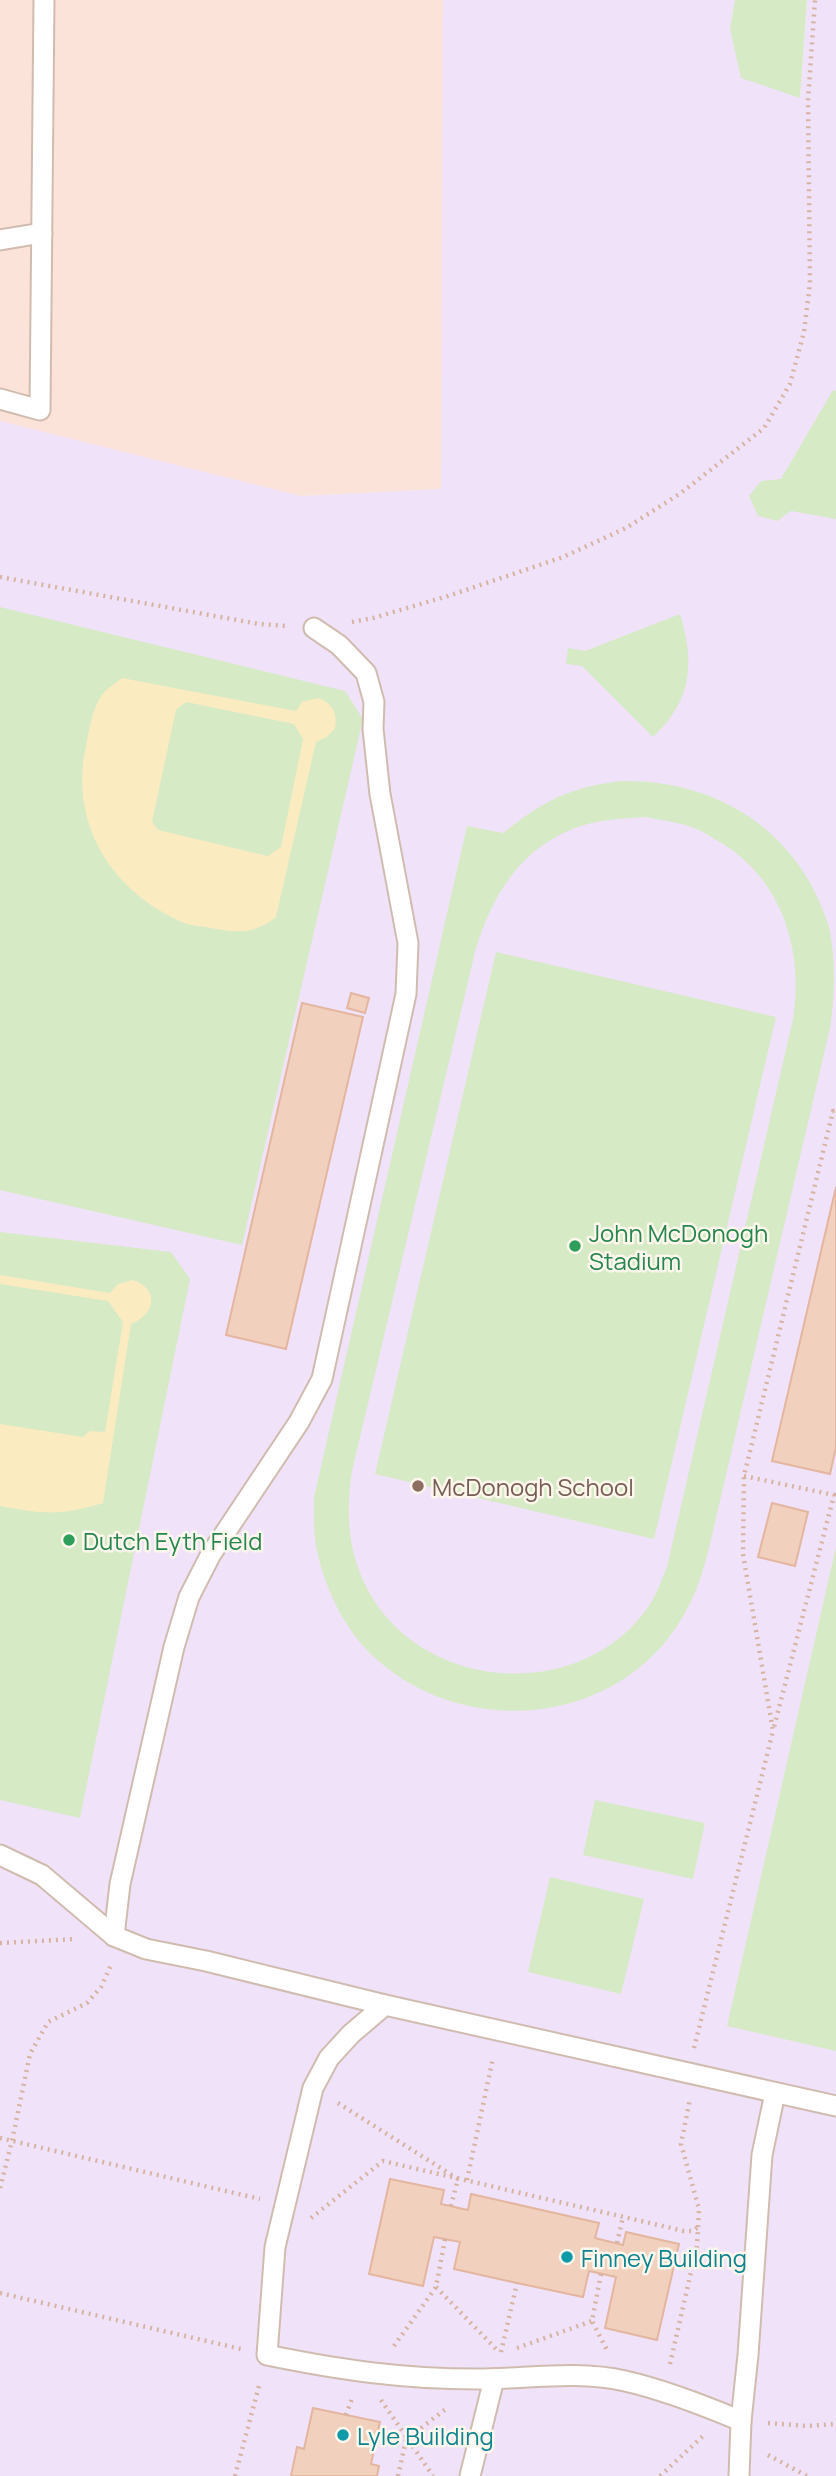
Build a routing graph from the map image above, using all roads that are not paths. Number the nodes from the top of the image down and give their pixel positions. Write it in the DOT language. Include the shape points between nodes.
graph roads {
  1 [pos="44,0"];
  2 [pos="42,233"];
  3 [pos="0,240"];
  4 [pos="0,399"];
  5 [pos="314,628"];
  6 [pos="0,1855"];
  7 [pos="114,1936"];
  8 [pos="385,2005"];
  9 [pos="775,2093"];
  10 [pos="836,2106"];
  11 [pos="494,2379"];
  12 [pos="741,2421"];
  13 [pos="470,2476"];
  14 [pos="739,2476"];
  1 -- 2 [label="lane"];
  2 -- 3 [label="lane"];
  2 -- 4 [label="lane" via="40,410"];
  5 -- 7 [label="lane" via="339,645 366,673 374,702 380,793 408,943 406,994 322,1378 299,1422 211,1554 189,1597 120,1884"];
  6 -- 7 [label="lane" via="42,1875"];
  7 -- 8 [label="lane" via="146,1949"];
  8 -- 9 [label="lane"];
  8 -- 11 [label="lane" via="330,2058 313,2088 275,2247 267,2355 416,2379"];
  9 -- 10 [label="lane"];
  9 -- 12 [label="lane" via="762,2155"];
  11 -- 12 [label="lane" via="569,2374 624,2380"];
  11 -- 13 [label="lane"];
  12 -- 14 [label="lane"];
}
